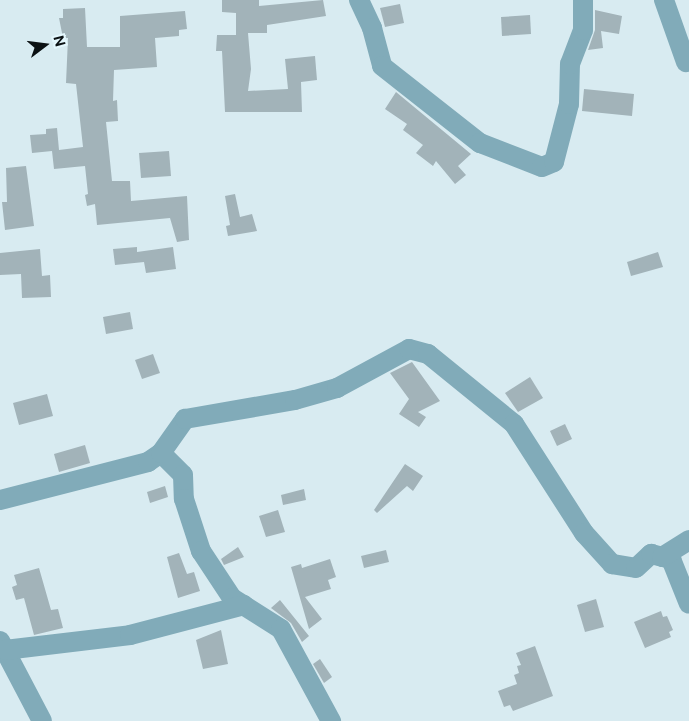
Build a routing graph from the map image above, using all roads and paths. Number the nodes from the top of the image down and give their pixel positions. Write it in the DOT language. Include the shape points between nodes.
graph roads {
  1 [pos="359,0"];
  2 [pos="583,0"];
  3 [pos="664,0"];
  4 [pos="686,62"];
  5 [pos="161,453"];
  6 [pos="0,500"];
  7 [pos="689,540"];
  8 [pos="662,556"];
  9 [pos="689,604"];
  10 [pos="244,605"];
  11 [pos="2,646"];
  12 [pos="42,721"];
  13 [pos="330,721"];
  1 -- 2 [label="street" via="372,28 382,66 480,143 542,167 554,162 569,104 570,64 583,30"];
  3 -- 4 [label="street"];
  5 -- 6 [label="street" via="148,462"];
  5 -- 8 [label="street" via="185,419 295,400 337,388 409,349 428,354 514,424 584,533 612,564 636,568 651,554"];
  5 -- 10 [label="street" via="183,475 184,499 201,551 232,598"];
  7 -- 8 [label="street"];
  8 -- 9 [label="street" via="671,559"];
  10 -- 11 [label="street" via="130,635"];
  10 -- 13 [label="street" via="281,629"];
  11 -- 12 [label="street"];
}
